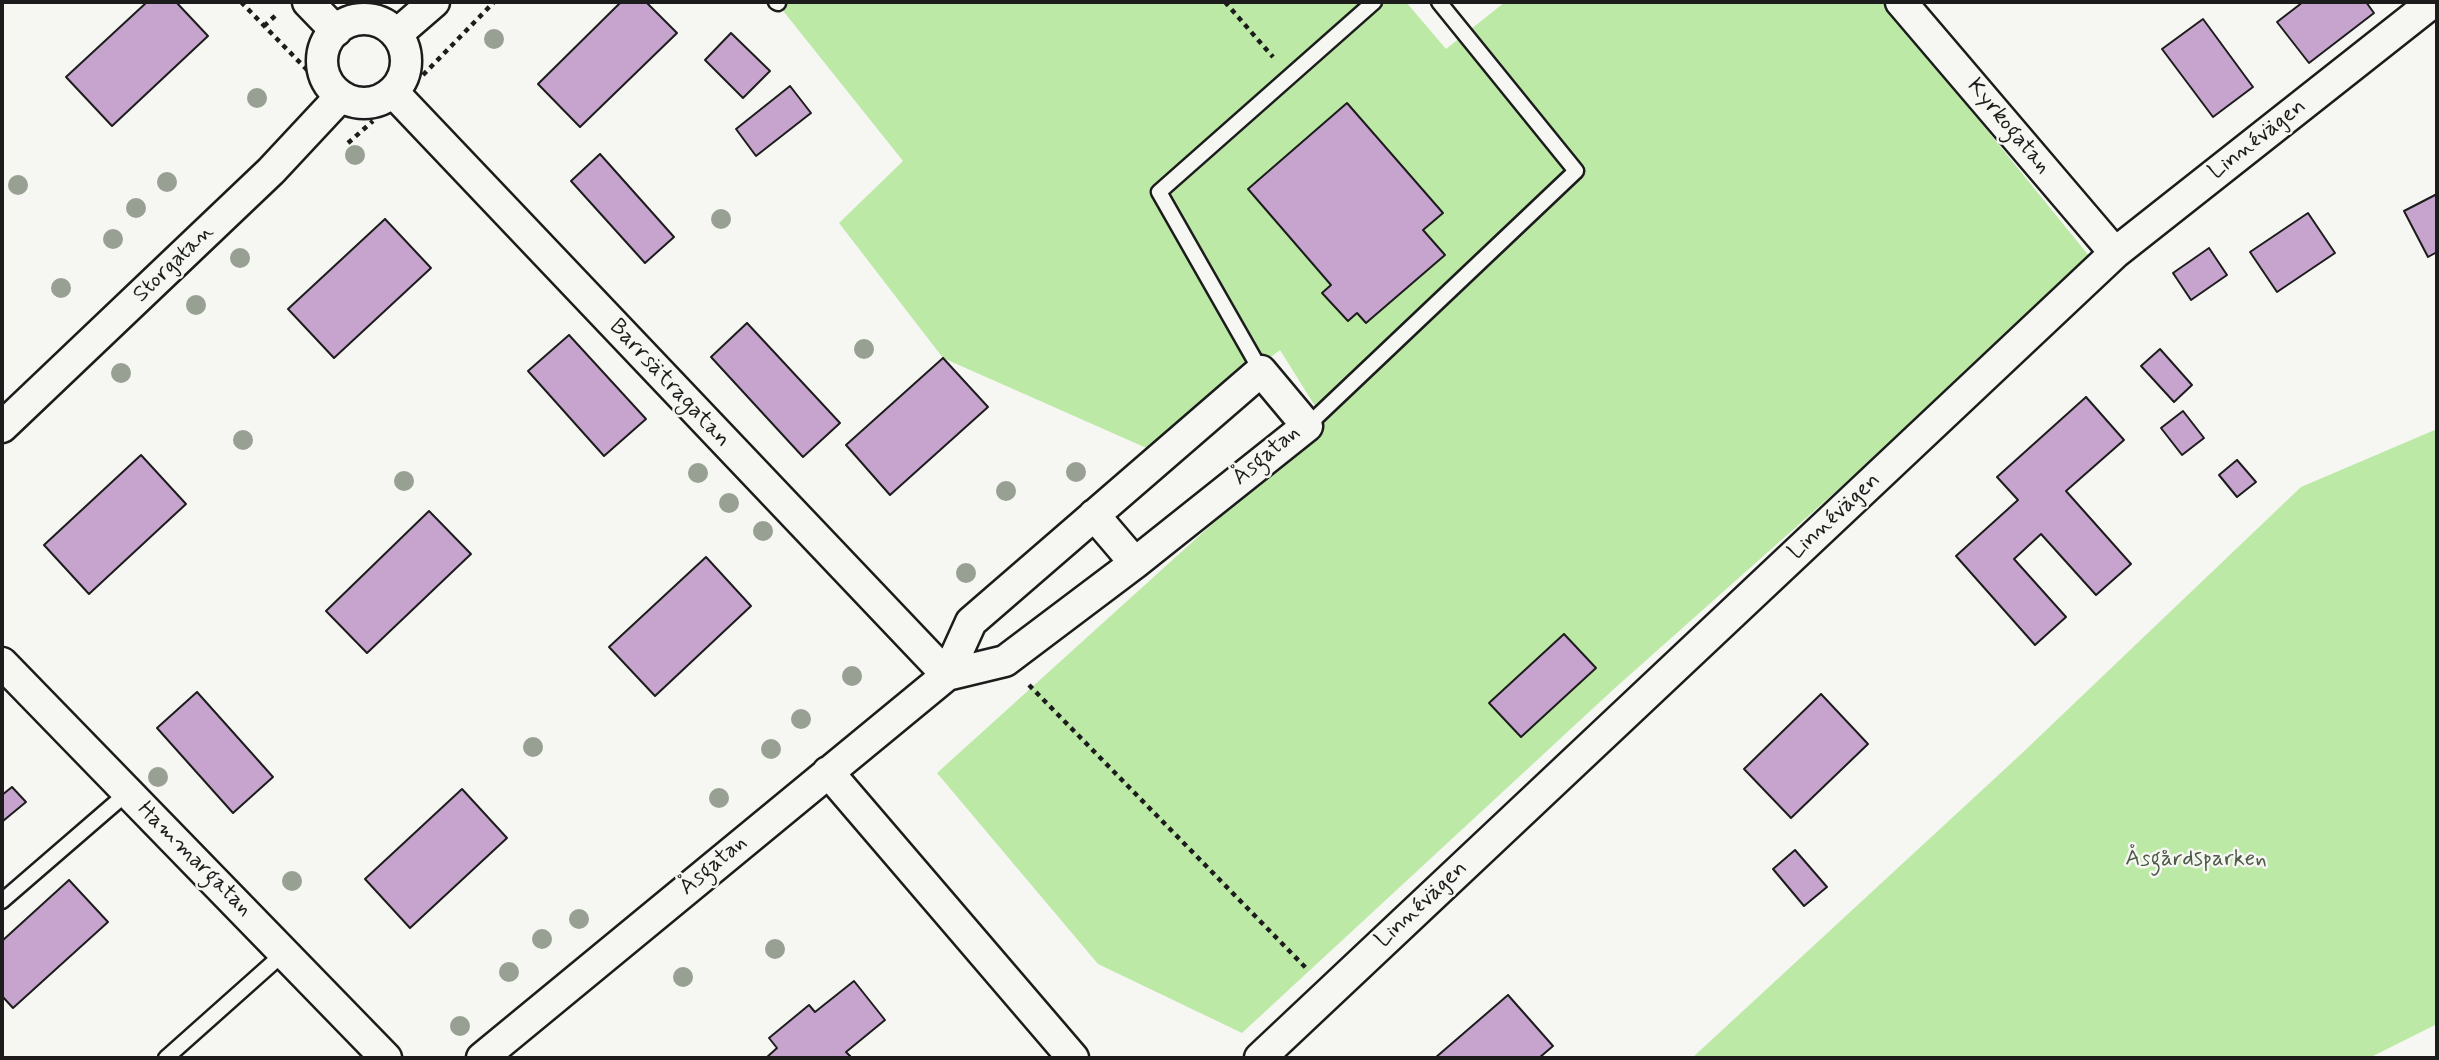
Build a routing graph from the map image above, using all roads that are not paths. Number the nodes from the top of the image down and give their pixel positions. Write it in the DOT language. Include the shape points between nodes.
graph roads {
  1 [pos="308,2"];
  2 [pos="435,2"];
  3 [pos="1374,2"];
  4 [pos="1439,2"];
  5 [pos="1901,2"];
  6 [pos="2432,2"];
  7 [pos="336,31"];
  8 [pos="397,34"];
  9 [pos="393,92"];
  10 [pos="339,98"];
  11 [pos="2115,253"];
  12 [pos="1261,372"];
  13 [pos="1307,426"];
  14 [pos="2,427"];
  15 [pos="1094,515"];
  16 [pos="1135,563"];
  17 [pos="2,663"];
  18 [pos="947,675"];
  19 [pos="828,772"];
  20 [pos="127,793"];
  21 [pos="2,901"];
  22 [pos="285,952"];
  23 [pos="166,1058"];
  24 [pos="386,1058"];
  25 [pos="482,1058"];
  26 [pos="1073,1058"];
  27 [pos="1260,1058"];
  1 -- 7 [label="street"];
  2 -- 8 [label="street"];
  3 -- 12 [label="lane" via="1159,192"];
  4 -- 13 [label="lane" via="1576,171"];
  5 -- 11 [label="street, Kyrkogatan"];
  6 -- 11 [label="street, Linnévägen"];
  7 -- 8 [label="street" via="360,19 374,20"];
  7 -- 10 [label="street" via="328,40 323,64"];
  8 -- 9 [label="street" via="407,58 406,70"];
  9 -- 10 [label="street" via="373,103"];
  9 -- 18 [label="street, Barrsätragatan"];
  10 -- 14 [label="street, Storgatan" via="271,171"];
  11 -- 27 [label="street, Linnévägen"];
  12 -- 13 [label="street, Åsgatan"];
  12 -- 15 [label="street, Åsgatan"];
  13 -- 16 [label="street, Åsgatan"];
  15 -- 16 [label="street"];
  15 -- 18 [label="street, Åsgatan" via="971,622"];
  16 -- 18 [label="street, Åsgatan" via="1005,661"];
  17 -- 20 [label="street, Hammargatan"];
  18 -- 19 [label="street, Åsgatan"];
  19 -- 25 [label="street, Åsgatan"];
  19 -- 26 [label="street"];
  20 -- 21 [label="lane"];
  20 -- 22 [label="street, Hammargatan"];
  22 -- 23 [label="lane"];
  22 -- 24 [label="street, Hammargatan"];
}
